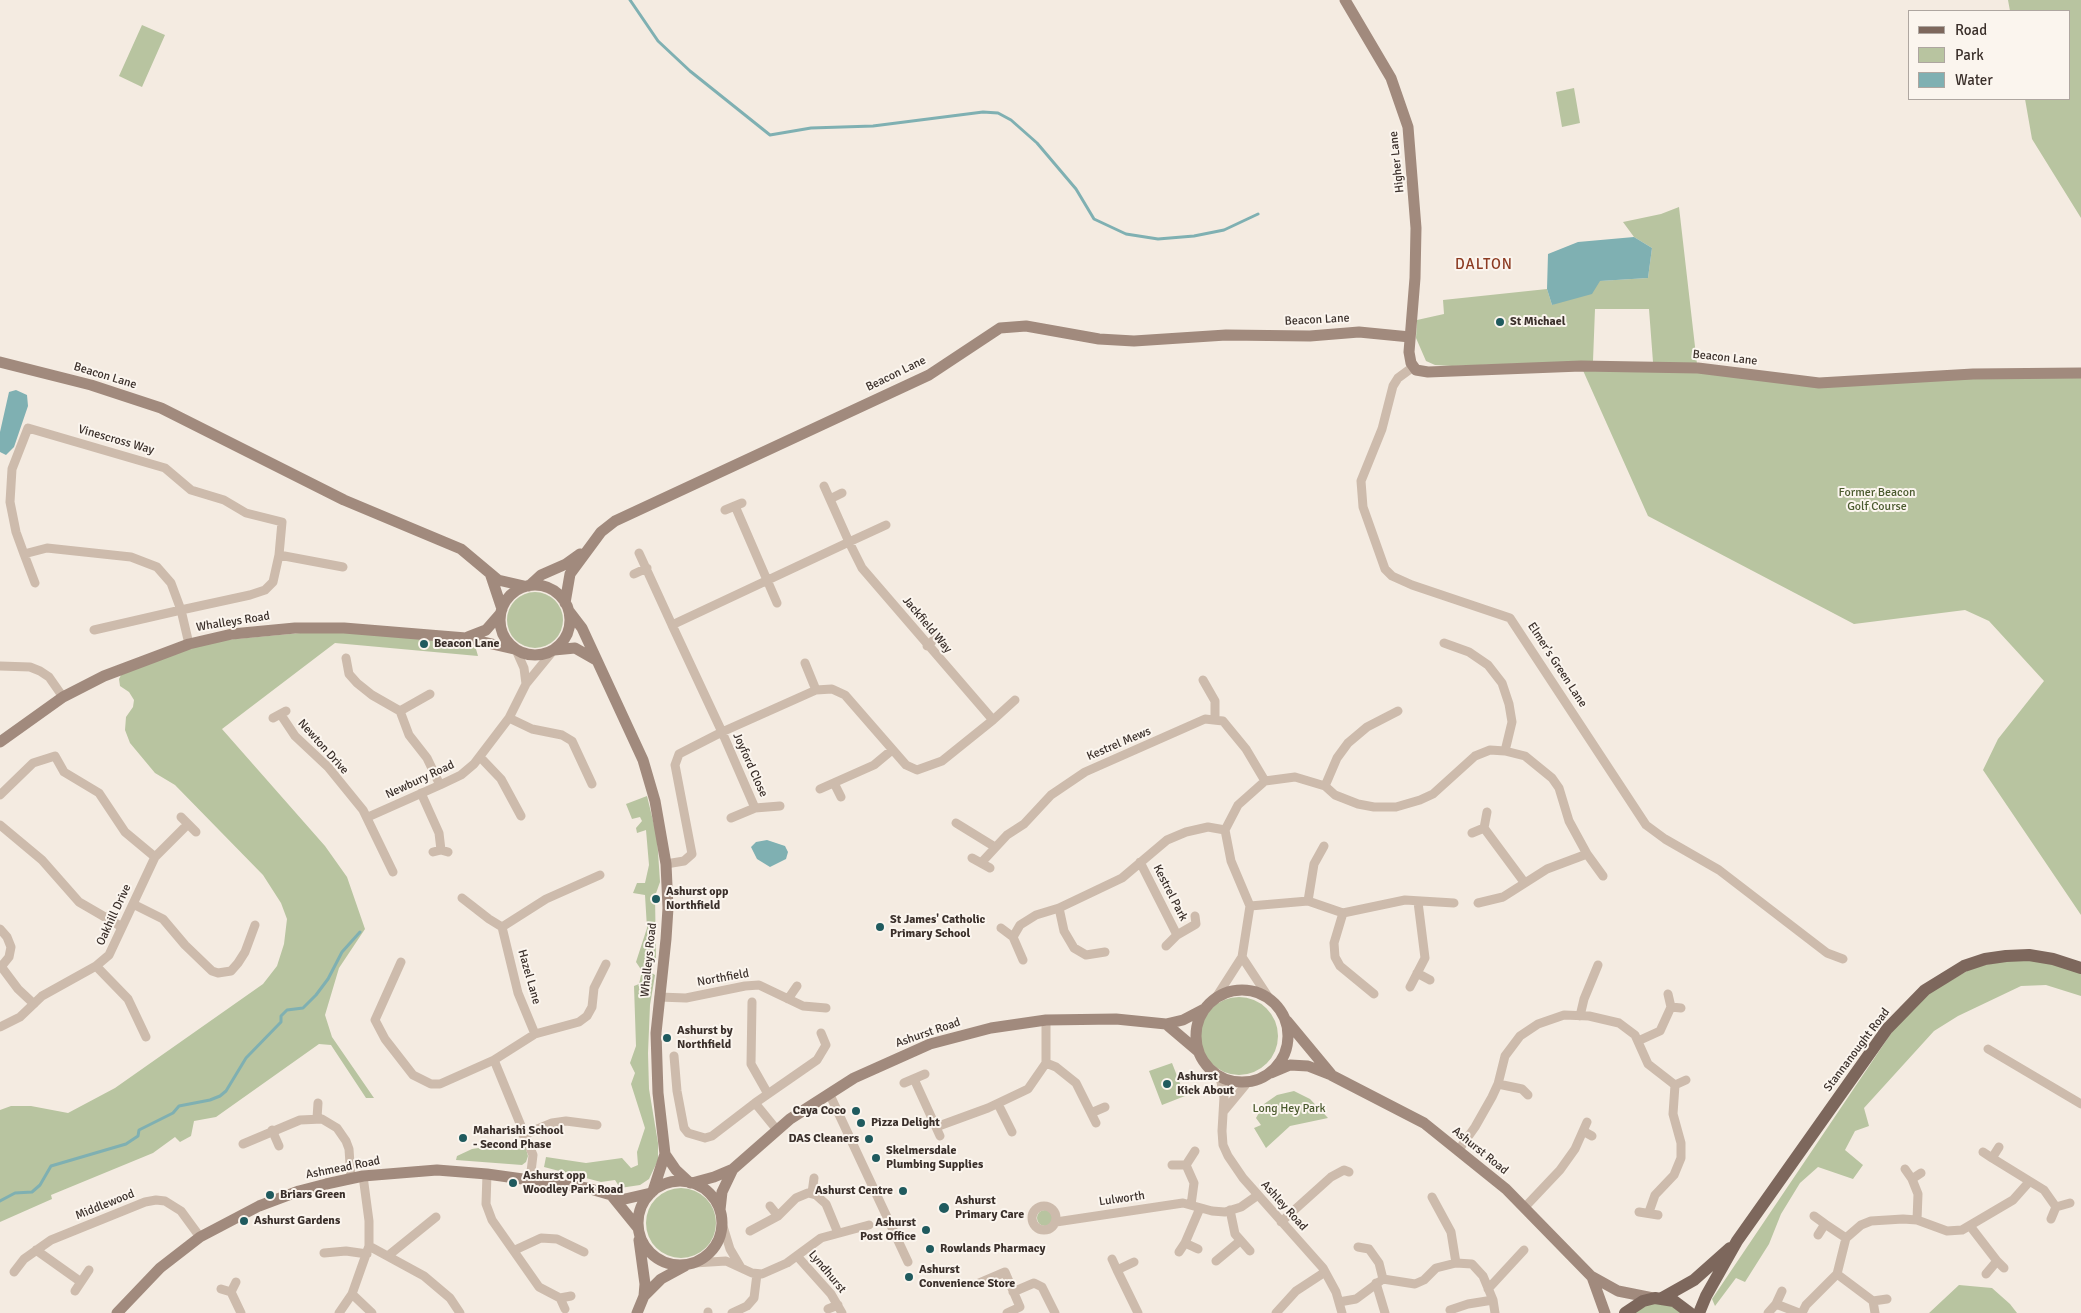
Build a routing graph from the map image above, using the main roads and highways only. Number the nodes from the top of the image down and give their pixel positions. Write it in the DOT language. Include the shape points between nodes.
graph roads {
  1 [pos="2081,968"];
  2 [pos="1737,1241"];
  3 [pos="1658,1298"];
  4 [pos="1625,1313"];
  5 [pos="1690,1313"];
  6 [pos="1699,1313"];
  1 -- 2 [label="main road, Stannanought Road" via="2053,959 2006,956 1964,966 1924,990 1887,1029"];
  2 -- 3 [label="main road, Stannanought Road" via="1694,1280"];
  2 -- 6 [label="main road, Stannanought Road"];
  3 -- 4 [label="main road, Stannanought Road" via="1643,1301"];
  3 -- 5 [label="main road" via="1674,1301"];
}
